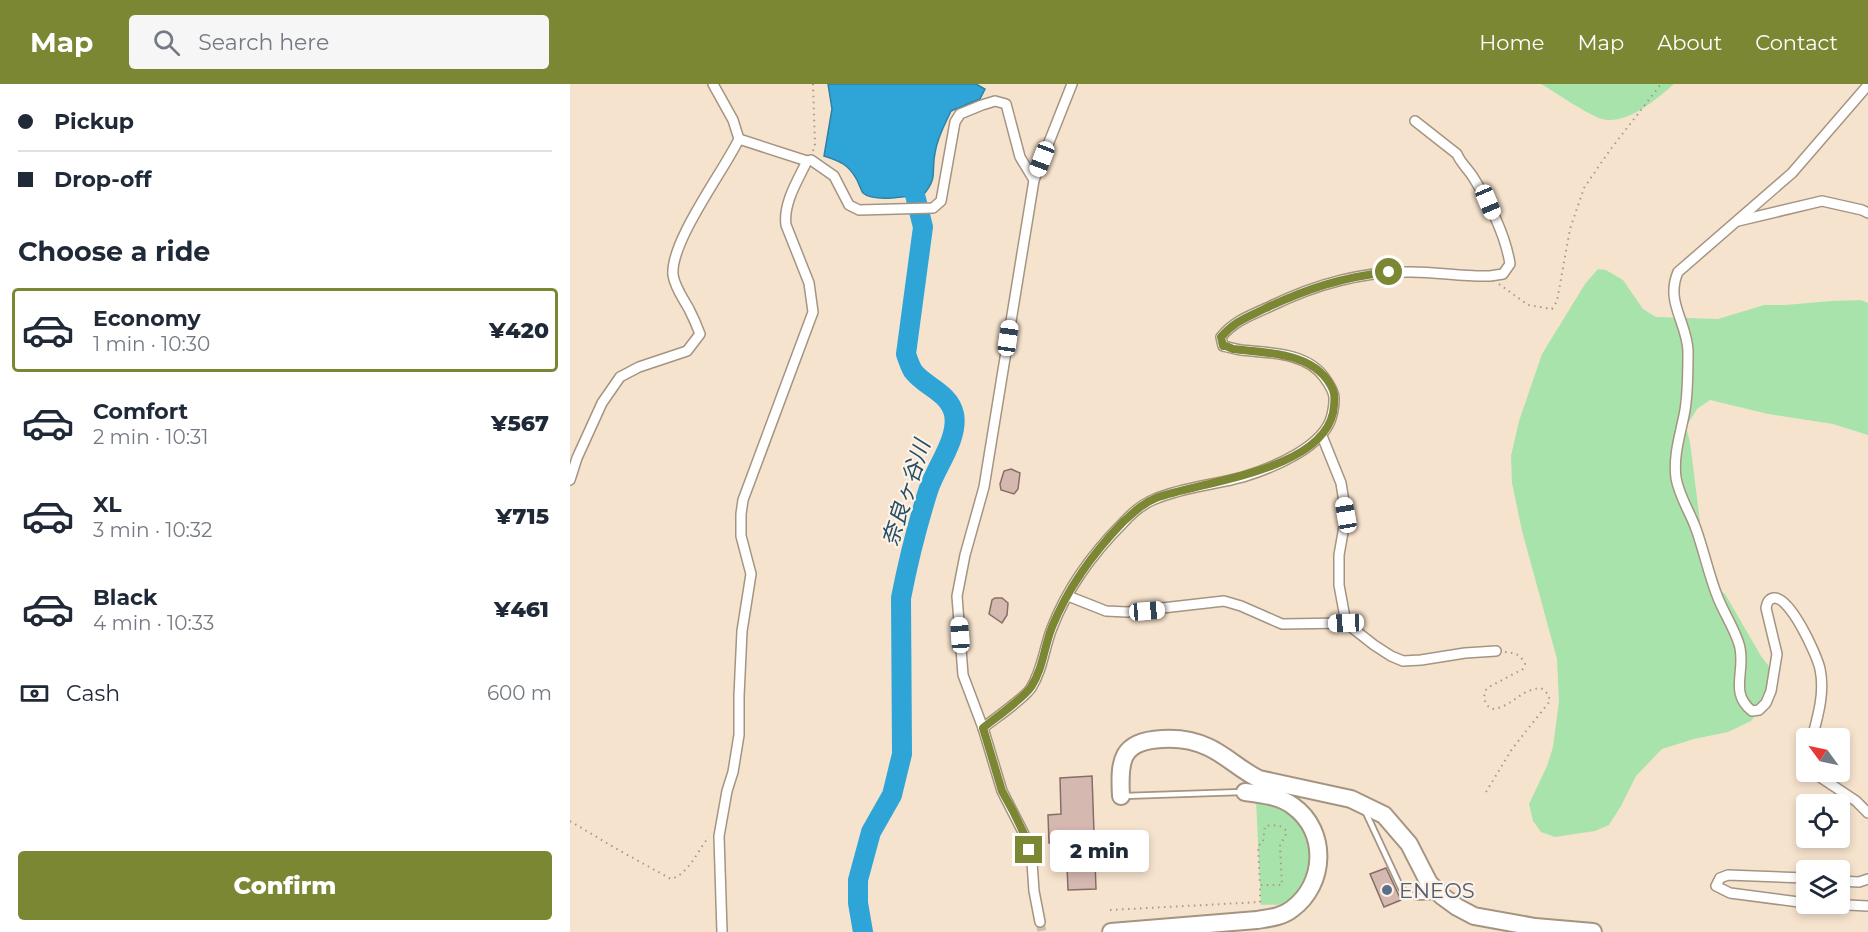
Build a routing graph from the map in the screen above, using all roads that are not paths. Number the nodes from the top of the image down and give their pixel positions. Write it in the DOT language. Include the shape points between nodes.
graph roads {
  1 [pos="713,84"];
  2 [pos="1072,84"];
  3 [pos="1868,85"];
  4 [pos="1415,121"];
  5 [pos="739,139"];
  6 [pos="809,160"];
  7 [pos="1034,180"];
  8 [pos="1868,213"];
  9 [pos="1736,222"];
  10 [pos="1322,436"];
  11 [pos="570,480"];
  12 [pos="1068,596"];
  13 [pos="1346,623"];
  14 [pos="1496,651"];
  15 [pos="983,728"];
  16 [pos="1815,728"];
  17 [pos="1828,782"];
  18 [pos="1245,792"];
  19 [pos="1121,796"];
  20 [pos="1351,799"];
  21 [pos="1868,813"];
  22 [pos="1796,878"];
  23 [pos="1868,879"];
  24 [pos="1850,882"];
  25 [pos="1442,896"];
  26 [pos="1796,902"];
  27 [pos="1850,905"];
  28 [pos="1868,906"];
  29 [pos="1040,922"];
  30 [pos="722,932"];
  31 [pos="1110,932"];
  32 [pos="1593,932"];
  1 -- 5 [label="street"];
  2 -- 7 [label="street"];
  3 -- 9 [label="street" via="1792,173"];
  4 -- 10 [label="street" via="1456,154 1468,169 1488,202 1510,264 1503,274 1490,276 1398,272 1355,276 1276,303 1231,325 1221,337 1223,346 1290,356 1321,373 1334,391 1335,402"];
  5 -- 6 [label="street"];
  5 -- 11 [label="street" via="675,254 675,285 700,334 687,351 620,377 602,403"];
  6 -- 7 [label="street" via="834,176 849,205 859,210 933,208 941,201 960,114 995,101 1006,104 1020,157"];
  6 -- 30 [label="street" via="784,216 809,283 813,312 743,500 741,536 751,574 742,631 740,735 719,836"];
  7 -- 15 [label="street" via="984,486 957,596 963,675"];
  8 -- 9 [label="street" via="1822,201"];
  9 -- 16 [label="street" via="1678,272 1673,283 1688,349 1676,478 1739,644 1739,693 1743,704 1752,711 1759,710 1771,691 1777,654 1766,608 1776,598 1788,606 1814,649 1821,671 1821,705"];
  10 -- 12 [label="street" via="1263,469 1186,489 1139,507 1104,543"];
  10 -- 13 [label="street" via="1341,483 1346,515 1339,555 1339,585"];
  12 -- 13 [label="street" via="1106,611 1224,601 1282,624"];
  12 -- 15 [label="street" via="1030,689"];
  13 -- 14 [label="street" via="1390,656 1403,661"];
  15 -- 29 [label="street" via="1002,791 1026,838"];
  17 -- 21 [label="street"];
  18 -- 19 [label="lane"];
  18 -- 31 [label="highway" via="1275,797 1293,805 1314,831 1318,867 1314,883 1303,899 1277,917"];
  19 -- 20 [label="highway" via="1120,778 1126,753 1145,740 1170,738 1205,746 1259,779"];
  20 -- 25 [label="highway" via="1384,815 1409,844 1429,883"];
  20 -- 25 [label="lane" via="1368,816 1401,888 1415,897"];
  22 -- 26 [label="street" via="1728,875 1720,878 1716,886 1730,893"];
  23 -- 24 [label="street"];
  25 -- 32 [label="highway" via="1474,916"];
  27 -- 28 [label="street"];
}
